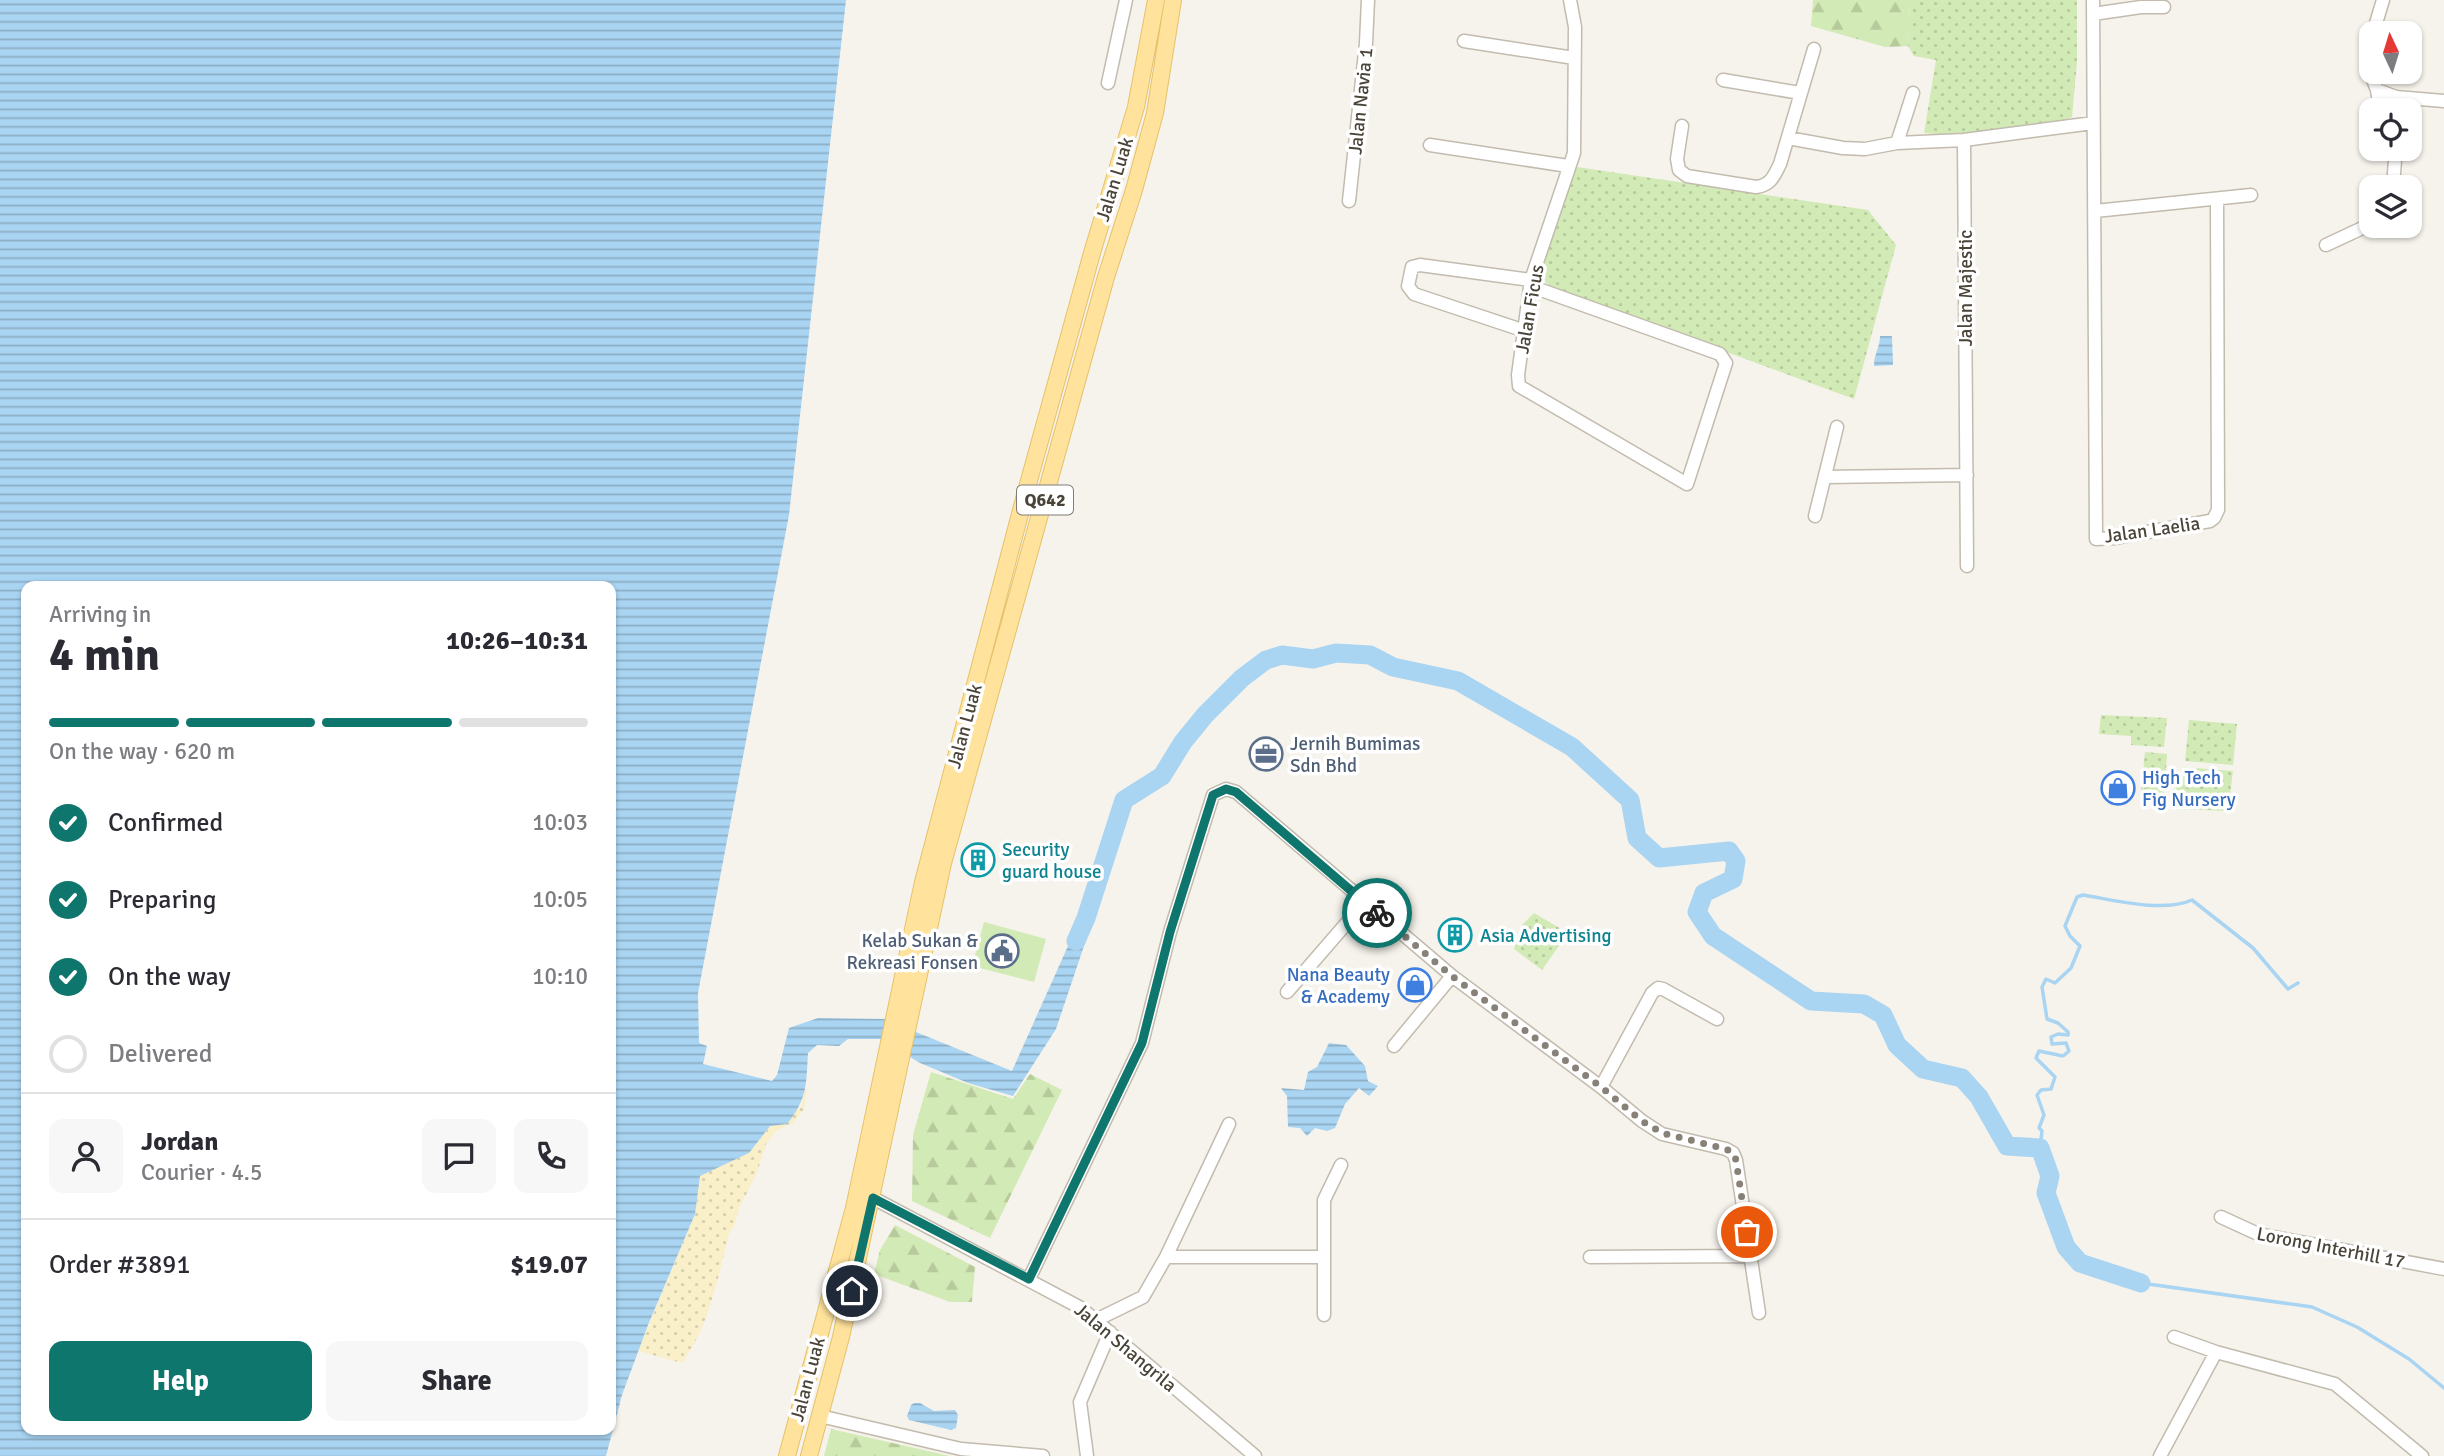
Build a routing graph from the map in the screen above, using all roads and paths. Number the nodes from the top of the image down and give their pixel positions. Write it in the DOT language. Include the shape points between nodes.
graph roads {
  1 [pos="1126,0"];
  2 [pos="1156,0"];
  3 [pos="1173,0"];
  4 [pos="1368,0"];
  5 [pos="1570,0"];
  6 [pos="2093,0"];
  7 [pos="2383,0"];
  8 [pos="2164,7"];
  9 [pos="2093,14"];
  10 [pos="2377,21"];
  11 [pos="1464,41"];
  12 [pos="1814,49"];
  13 [pos="1574,58"];
  14 [pos="1723,80"];
  15 [pos="1108,83"];
  16 [pos="2375,84"];
  17 [pos="2377,90"];
  18 [pos="1800,93"];
  19 [pos="1913,93"];
  20 [pos="2378,98"];
  21 [pos="2444,100"];
  22 [pos="2093,123"];
  23 [pos="1682,126"];
  24 [pos="1788,138"];
  25 [pos="1964,139"];
  26 [pos="1897,144"];
  27 [pos="1430,145"];
  28 [pos="1568,166"];
  29 [pos="1134,190"];
  30 [pos="2251,195"];
  31 [pos="2217,200"];
  32 [pos="1349,201"];
  33 [pos="2095,211"];
  34 [pos="2359,230"];
  35 [pos="2326,245"];
  36 [pos="1092,253"];
  37 [pos="1106,277"];
  38 [pos="1530,283"];
  39 [pos="1525,331"];
  40 [pos="1067,342"];
  41 [pos="1837,427"];
  42 [pos="1967,475"];
  43 [pos="1825,477"];
  44 [pos="1815,516"];
  45 [pos="1967,566"];
  46 [pos="1364,903"];
  47 [pos="1452,976"];
  48 [pos="1287,992"];
  49 [pos="906,997"];
  50 [pos="1717,1019"];
  51 [pos="1394,1046"];
  52 [pos="890,1070"];
  53 [pos="1601,1087"];
  54 [pos="1228,1124"];
  55 [pos="1341,1165"];
  56 [pos="873,1198"];
  57 [pos="2221,1217"];
  58 [pos="1751,1256"];
  59 [pos="1166,1257"];
  60 [pos="1323,1257"];
  61 [pos="1590,1257"];
  62 [pos="2444,1269"];
  63 [pos="1029,1279"];
  64 [pos="1759,1312"];
  65 [pos="1324,1315"];
  66 [pos="1096,1320"];
  67 [pos="1110,1332"];
  68 [pos="2174,1337"];
  69 [pos="2216,1352"];
  70 [pos="820,1416"];
  71 [pos="787,1456"];
  72 [pos="809,1456"];
  73 [pos="1043,1456"];
  74 [pos="1087,1456"];
  75 [pos="1255,1456"];
  76 [pos="2160,1456"];
  77 [pos="2422,1456"];
  1 -- 15 [label="street"];
  2 -- 36 [label="main road, Jalan Luak / Q642" via="1136,107"];
  3 -- 29 [label="main road, Jalan Luak / Q642" via="1155,113"];
  4 -- 32 [label="street, Jalan Navia 1"];
  5 -- 13 [label="street, Jalan Ficus"];
  6 -- 9 [label="street, Jalan Laelia"];
  7 -- 10 [label="street"];
  8 -- 9 [label="street"];
  9 -- 22 [label="street, Jalan Laelia"];
  11 -- 13 [label="street"];
  12 -- 18 [label="street"];
  13 -- 28 [label="street, Jalan Ficus" via="1574,153"];
  14 -- 18 [label="street"];
  16 -- 17 [label="street"];
  17 -- 20 [label="street"];
  17 -- 21 [label="street" via="2396,97"];
  18 -- 24 [label="street"];
  19 -- 26 [label="street"];
  22 -- 25 [label="street"];
  22 -- 33 [label="street, Jalan Laelia"];
  23 -- 24 [label="street" via="1679,170 1687,176 1756,187 1772,180"];
  24 -- 26 [label="street" via="1843,148"];
  25 -- 26 [label="street"];
  25 -- 42 [label="street, Jalan Majestic"];
  27 -- 28 [label="street"];
  28 -- 38 [label="street, Jalan Ficus"];
  29 -- 36 [label="main road" via="1107,254"];
  29 -- 37 [label="main road, Jalan Luak / Q642"];
  30 -- 31 [label="street"];
  31 -- 33 [label="street"];
  31 -- 33 [label="street, Jalan Laelia" via="2218,510 2210,521 2096,539"];
  34 -- 35 [label="street"];
  36 -- 40 [label="main road, Jalan Luak / Q642"];
  37 -- 40 [label="main road" via="1093,279"];
  37 -- 49 [label="main road, Jalan Luak / Q642"];
  38 -- 39 [label="street, Jalan Ficus"];
  38 -- 39 [label="street" via="1420,265 1412,267 1408,286 1414,294"];
  38 -- 39 [label="street, Jalan Ficus" via="1723,357 1726,363 1688,484 1518,386"];
  40 -- 49 [label="main road, Jalan Luak / Q642" via="930,857"];
  41 -- 43 [label="street"];
  42 -- 43 [label="street"];
  42 -- 45 [label="street, Jalan Majestic"];
  43 -- 44 [label="street"];
  46 -- 47 [label="street"];
  46 -- 48 [label="street"];
  46 -- 63 [label="street" via="1236,792 1226,789 1213,795 1170,932 1142,1043"];
  47 -- 51 [label="street"];
  47 -- 53 [label="street"];
  49 -- 52 [label="main road, Jalan Luak / Q642"];
  50 -- 53 [label="street" via="1658,988 1651,993"];
  52 -- 56 [label="main road, Jalan Luak / Q642"];
  52 -- 71 [label="main road, Jalan Luak / Q642"];
  53 -- 58 [label="street" via="1662,1133 1733,1153"];
  54 -- 59 [label="street"];
  55 -- 60 [label="street" via="1324,1200"];
  56 -- 63 [label="street, Jalan Shangrila"];
  56 -- 70 [label="main road, Jalan Luak / Q642"];
  57 -- 62 [label="street, Lorong Interhill 17" via="2258,1234"];
  58 -- 61 [label="street"];
  58 -- 64 [label="street"];
  59 -- 60 [label="street"];
  59 -- 66 [label="street" via="1143,1297"];
  60 -- 65 [label="street"];
  63 -- 66 [label="street, Jalan Shangrila"];
  66 -- 67 [label="street, Jalan Shangrila"];
  67 -- 74 [label="street" via="1080,1402"];
  67 -- 75 [label="street, Jalan Shangrila"];
  68 -- 69 [label="street"];
  69 -- 76 [label="street"];
  69 -- 77 [label="street" via="2335,1384"];
  70 -- 72 [label="main road, Jalan Luak / Q642"];
  70 -- 73 [label="street" via="961,1449"];
}
